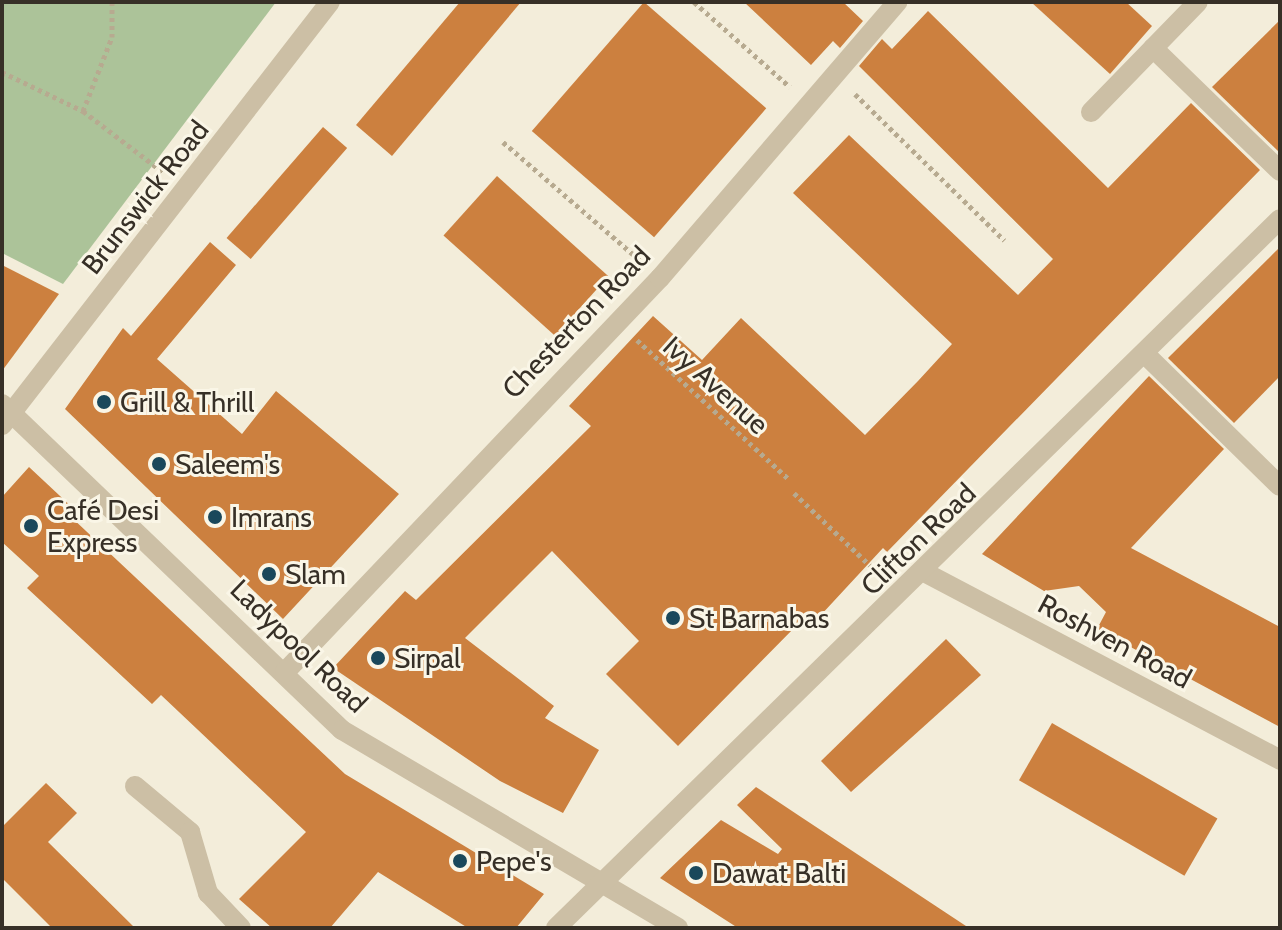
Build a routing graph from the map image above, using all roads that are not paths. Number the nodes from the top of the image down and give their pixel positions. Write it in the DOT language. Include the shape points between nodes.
graph roads {
  1 [pos="330,2"];
  2 [pos="897,2"];
  3 [pos="1198,2"];
  4 [pos="1153,48"];
  5 [pos="1091,112"];
  6 [pos="1280,171"];
  7 [pos="1280,219"];
  8 [pos="1146,355"];
  9 [pos="6,413"];
  10 [pos="1280,486"];
  11 [pos="924,572"];
  12 [pos="285,672"];
  13 [pos="1280,760"];
  14 [pos="135,786"];
  15 [pos="601,880"];
  16 [pos="241,928"];
  17 [pos="556,928"];
  18 [pos="678,928"];
  1 -- 9 [label="street, Brunswick Road"];
  2 -- 12 [label="street, Chesterton Road" via="660,278"];
  3 -- 4 [label="street"];
  4 -- 5 [label="street"];
  4 -- 6 [label="street"];
  7 -- 8 [label="street, Clifton Road"];
  8 -- 10 [label="street"];
  8 -- 11 [label="street, Clifton Road"];
  9 -- 12 [label="street, Ladypool Road"];
  11 -- 13 [label="street, Roshven Road"];
  11 -- 15 [label="street, Clifton Road"];
  12 -- 15 [label="street, Ladypool Road" via="342,730"];
  14 -- 16 [label="street" via="190,832 208,893"];
  15 -- 17 [label="street, Clifton Road"];
  15 -- 18 [label="street, Ladypool Road"];
}
